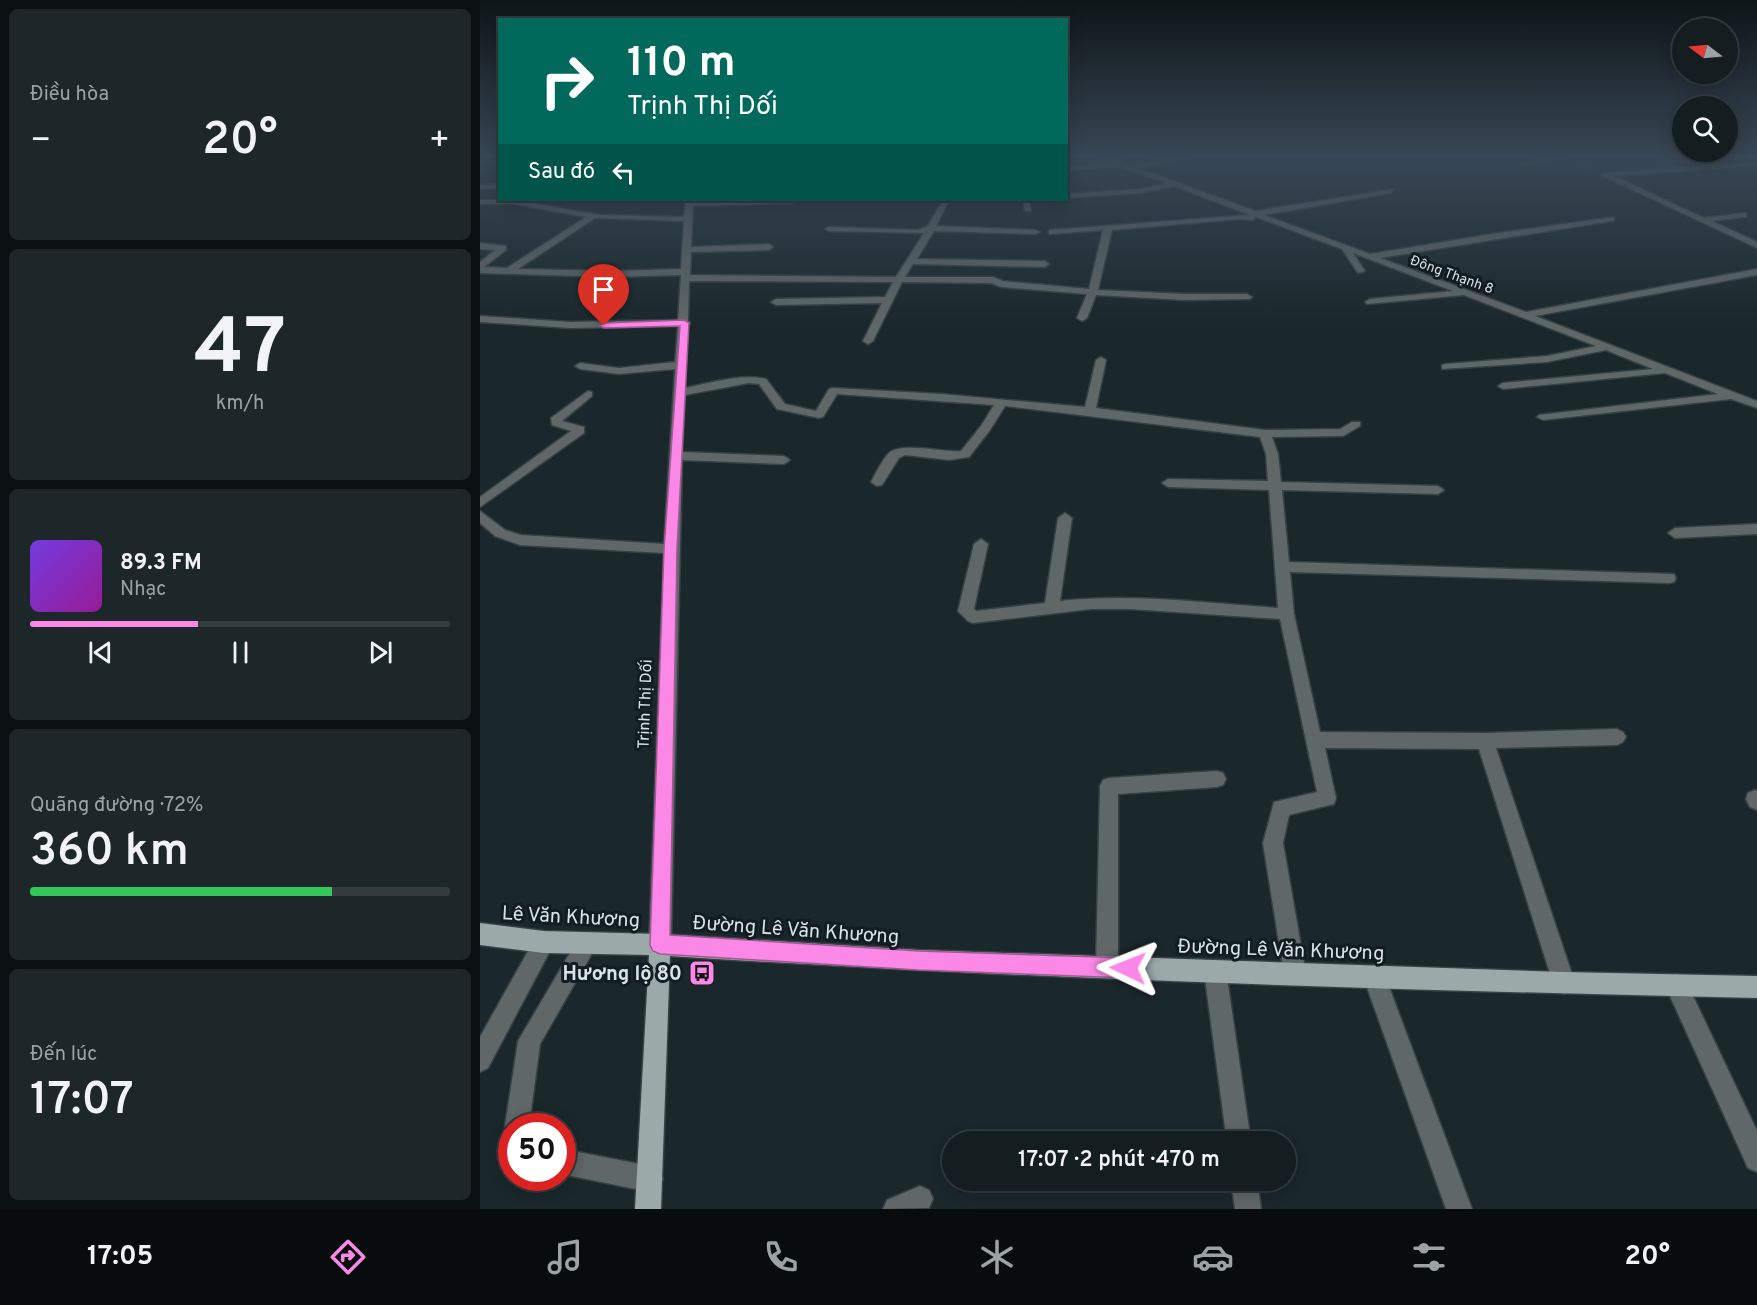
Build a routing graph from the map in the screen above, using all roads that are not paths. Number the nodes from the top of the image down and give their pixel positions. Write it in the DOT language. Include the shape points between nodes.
graph roads {
  1 [pos="578,213"];
  2 [pos="688,213"];
  3 [pos="938,213"];
  4 [pos="1256,213"];
  5 [pos="1688,213"];
  6 [pos="1253,214"];
  7 [pos="1743,215"];
  8 [pos="593,216"];
  9 [pos="688,219"];
  10 [pos="1265,219"];
  11 [pos="1611,219"];
  12 [pos="1703,220"];
  13 [pos="930,228"];
  14 [pos="1108,228"];
  15 [pos="829,229"];
  16 [pos="1036,232"];
  17 [pos="1053,232"];
  18 [pos="1757,245"];
  19 [pos="480,246"];
  20 [pos="769,247"];
  21 [pos="687,250"];
  22 [pos="1346,250"];
  23 [pos="1368,257"];
  24 [pos="911,261"];
  25 [pos="1045,264"];
  26 [pos="480,268"];
  27 [pos="1361,271"];
  28 [pos="507,272"];
  29 [pos="1757,272"];
  30 [pos="686,275"];
  31 [pos="1741,275"];
  32 [pos="899,279"];
  33 [pos="1757,282"];
  34 [pos="1092,292"];
  35 [pos="1464,293"];
  36 [pos="1248,297"];
  37 [pos="890,300"];
  38 [pos="776,302"];
  39 [pos="1370,302"];
  40 [pos="1524,315"];
  41 [pos="1082,318"];
  42 [pos="480,319"];
  43 [pos="684,323"];
  44 [pos="868,340"];
  45 [pos="1606,347"];
  46 [pos="1101,360"];
  47 [pos="682,365"];
  48 [pos="580,366"];
  49 [pos="1446,367"];
  50 [pos="1665,370"];
  51 [pos="1503,386"];
  52 [pos="680,392"];
  53 [pos="588,394"];
  54 [pos="1731,395"];
  55 [pos="1001,403"];
  56 [pos="1757,405"];
  57 [pos="1090,412"];
  58 [pos="1544,417"];
  59 [pos="1356,424"];
  60 [pos="1265,434"];
  61 [pos="676,456"];
  62 [pos="784,460"];
  63 [pos="877,482"];
  64 [pos="1168,483"];
  65 [pos="1275,487"];
  66 [pos="1438,490"];
  67 [pos="480,503"];
  68 [pos="480,516"];
  69 [pos="1065,518"];
  70 [pos="1757,528"];
  71 [pos="1676,533"];
  72 [pos="981,544"];
  73 [pos="671,549"];
  74 [pos="1282,567"];
  75 [pos="1668,578"];
  76 [pos="1052,608"];
  77 [pos="1286,614"];
  78 [pos="1617,737"];
  79 [pos="1313,740"];
  80 [pos="1485,741"];
  81 [pos="1216,779"];
  82 [pos="480,934"];
  83 [pos="544,942"];
  84 [pos="587,944"];
  85 [pos="660,945"];
  86 [pos="1107,967"];
  87 [pos="1215,971"];
  88 [pos="1295,974"];
  89 [pos="1374,976"];
  90 [pos="1564,983"];
  91 [pos="1676,985"];
  92 [pos="1757,987"];
  93 [pos="480,1060"];
  94 [pos="519,1113"];
  95 [pos="1237,1131"];
  96 [pos="1757,1159"];
  97 [pos="576,1164"];
  98 [pos="650,1179"];
  99 [pos="1246,1191"];
  100 [pos="920,1199"];
  101 [pos="648,1209"];
  102 [pos="896,1209"];
  103 [pos="1248,1209"];
  104 [pos="1459,1209"];
  1 -- 8 [label="street"];
  2 -- 9 [label="street, Trịnh Thị Dối"];
  3 -- 13 [label="street"];
  4 -- 6 [label="street"];
  5 -- 12 [label="street"];
  6 -- 10 [label="street, Đông Thạnh 8"];
  7 -- 12 [label="street"];
  8 -- 9 [label="street"];
  8 -- 28 [label="street"];
  9 -- 21 [label="street, Trịnh Thị Dối"];
  10 -- 14 [label="street" via="1240,217"];
  10 -- 22 [label="street, Đông Thạnh 8"];
  11 -- 23 [label="street"];
  12 -- 18 [label="street"];
  13 -- 15 [label="street" via="919,232"];
  13 -- 16 [label="street"];
  13 -- 24 [label="street"];
  14 -- 17 [label="street"];
  14 -- 34 [label="street"];
  19 -- 26 [label="street" via="503,248"];
  20 -- 21 [label="street"];
  21 -- 30 [label="street, Trịnh Thị Dối"];
  22 -- 23 [label="street, Đông Thạnh 8"];
  22 -- 27 [label="street"];
  23 -- 35 [label="street, Đông Thạnh 8"];
  24 -- 25 [label="street"];
  24 -- 32 [label="street"];
  26 -- 28 [label="street"];
  28 -- 30 [label="street"];
  29 -- 31 [label="street"];
  30 -- 32 [label="street"];
  30 -- 43 [label="street, Trịnh Thị Dối"];
  31 -- 33 [label="street"];
  31 -- 40 [label="street"];
  32 -- 34 [label="street" via="993,280 1001,284"];
  32 -- 37 [label="street"];
  34 -- 36 [label="street"];
  34 -- 41 [label="street"];
  35 -- 39 [label="street"];
  35 -- 40 [label="street, Đông Thạnh 8"];
  37 -- 38 [label="street"];
  37 -- 44 [label="street"];
  40 -- 45 [label="street, Đông Thạnh 8"];
  42 -- 43 [label="street" via="570,325"];
  43 -- 47 [label="street, Trịnh Thị Dối"];
  45 -- 49 [label="street" via="1532,362"];
  45 -- 50 [label="street, Đông Thạnh 8"];
  46 -- 57 [label="street"];
  47 -- 48 [label="street" via="619,371"];
  47 -- 52 [label="street, Trịnh Thị Dối"];
  50 -- 51 [label="street"];
  50 -- 54 [label="street, Đông Thạnh 8"];
  52 -- 55 [label="street" via="762,381 781,407 819,415 833,391"];
  52 -- 61 [label="street, Trịnh Thị Dối"];
  53 -- 67 [label="street" via="557,418 556,423 580,430"];
  54 -- 56 [label="street, Đông Thạnh 8"];
  54 -- 58 [label="street"];
  55 -- 57 [label="street"];
  55 -- 63 [label="street" via="965,454 903,451 894,455"];
  57 -- 60 [label="street"];
  59 -- 60 [label="street" via="1343,432"];
  60 -- 65 [label="street" via="1272,454"];
  61 -- 62 [label="street"];
  61 -- 73 [label="street, Trịnh Thị Dối"];
  64 -- 65 [label="street"];
  65 -- 66 [label="street"];
  65 -- 74 [label="street"];
  68 -- 73 [label="street" via="500,533 520,540"];
  69 -- 76 [label="street"];
  70 -- 71 [label="street"];
  72 -- 76 [label="street" via="966,611 973,617"];
  73 -- 85 [label="street, Trịnh Thị Dối"];
  74 -- 75 [label="street"];
  74 -- 77 [label="street"];
  76 -- 77 [label="street" via="1130,603"];
  77 -- 79 [label="street"];
  78 -- 80 [label="street"];
  79 -- 80 [label="street"];
  79 -- 88 [label="street" via="1327,798 1281,808 1273,843"];
  80 -- 90 [label="street"];
  81 -- 86 [label="street" via="1109,786"];
  82 -- 83 [label="main road, Lê Văn Khương"];
  83 -- 84 [label="main road, Lê Văn Khương"];
  83 -- 93 [label="street"];
  84 -- 85 [label="main road, Lê Văn Khương"];
  84 -- 94 [label="street" via="529,1041"];
  85 -- 86 [label="main road, Đường Lê Văn Khương"];
  85 -- 98 [label="main road, Trịnh Thị Dối"];
  86 -- 87 [label="main road, Đường Lê Văn Khương"];
  87 -- 88 [label="main road, Đường Lê Văn Khương"];
  87 -- 95 [label="street"];
  88 -- 89 [label="main road, Đường Lê Văn Khương"];
  89 -- 90 [label="main road, Đường Lê Văn Khương"];
  89 -- 104 [label="street"];
  90 -- 91 [label="main road, Đường Lê Văn Khương"];
  91 -- 92 [label="main road, Đường Lê Văn Khương"];
  91 -- 96 [label="street"];
  97 -- 98 [label="street"];
  98 -- 101 [label="main road, Trịnh Thị Dối"];
  99 -- 103 [label="street"];
  100 -- 102 [label="street"];
}
